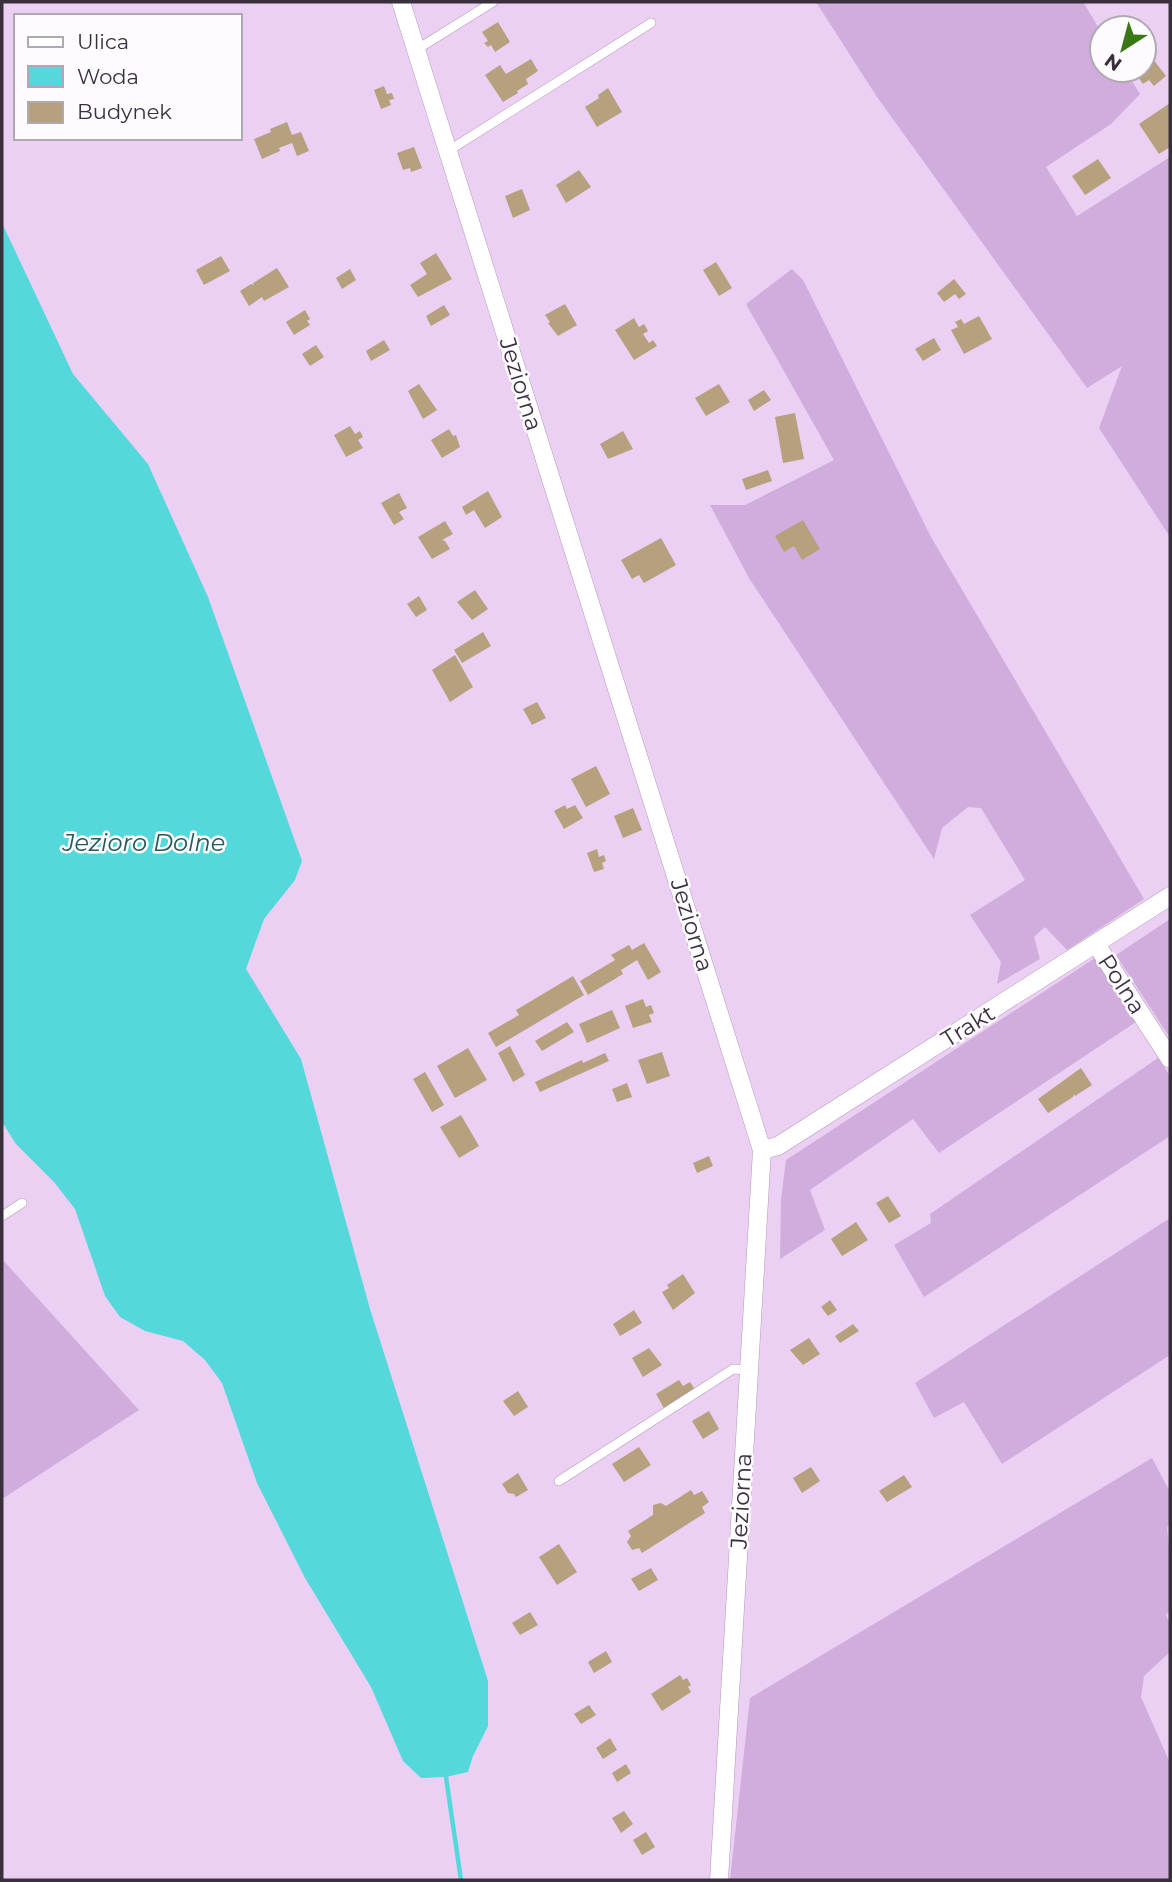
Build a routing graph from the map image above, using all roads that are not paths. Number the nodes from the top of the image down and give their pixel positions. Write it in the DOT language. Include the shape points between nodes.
graph roads {
  1 [pos="401,2"];
  2 [pos="493,2"];
  3 [pos="651,23"];
  4 [pos="416,50"];
  5 [pos="448,151"];
  6 [pos="1170,896"];
  7 [pos="1096,944"];
  8 [pos="1170,1059"];
  9 [pos="762,1150"];
  10 [pos="22,1203"];
  11 [pos="2,1216"];
  12 [pos="749,1370"];
  13 [pos="559,1481"];
  14 [pos="719,1880"];
  1 -- 4 [label="street, Jeziorna"];
  2 -- 4 [label="lane"];
  3 -- 5 [label="lane"];
  4 -- 5 [label="street, Jeziorna"];
  5 -- 9 [label="street, Jeziorna"];
  6 -- 7 [label="street, Trakt"];
  7 -- 8 [label="street, Polna"];
  7 -- 9 [label="street, Trakt" via="778,1146"];
  9 -- 12 [label="street, Jeziorna"];
  10 -- 11 [label="lane"];
  12 -- 13 [label="lane" via="733,1369"];
  12 -- 14 [label="street, Jeziorna"];
}
